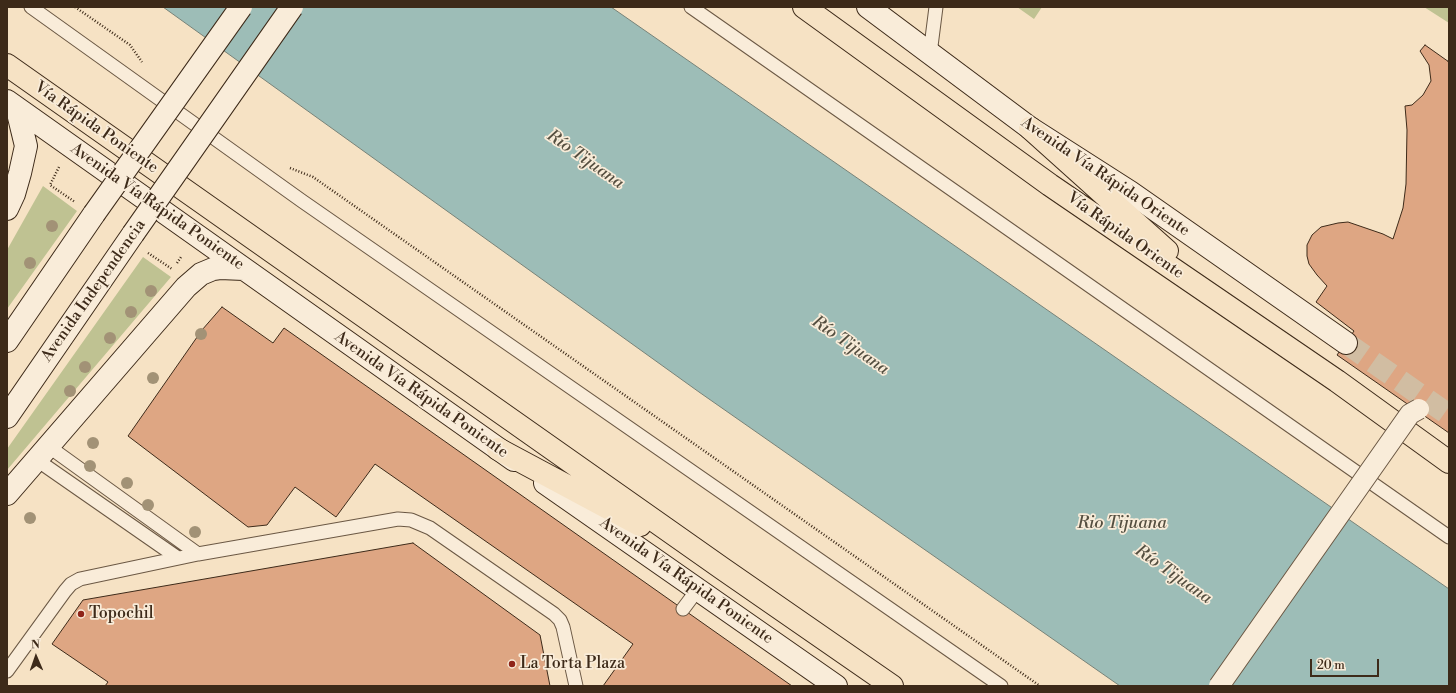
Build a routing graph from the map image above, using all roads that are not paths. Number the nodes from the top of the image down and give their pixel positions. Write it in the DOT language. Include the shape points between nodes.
graph roads {
  1 [pos="31,7"];
  2 [pos="241,7"];
  3 [pos="292,7"];
  4 [pos="691,7"];
  5 [pos="804,7"];
  6 [pos="868,7"];
  7 [pos="936,7"];
  8 [pos="930,54"];
  9 [pos="7,65"];
  10 [pos="12,105"];
  11 [pos="1030,128"];
  12 [pos="186,191"];
  13 [pos="7,209"];
  14 [pos="244,269"];
  15 [pos="1232,310"];
  16 [pos="7,340"];
  17 [pos="1346,343"];
  18 [pos="1419,409"];
  19 [pos="7,417"];
  20 [pos="498,449"];
  21 [pos="43,453"];
  22 [pos="1449,462"];
  23 [pos="7,494"];
  24 [pos="1449,537"];
  25 [pos="198,554"];
  26 [pos="178,558"];
  27 [pos="723,569"];
  28 [pos="698,589"];
  29 [pos="683,609"];
  30 [pos="7,671"];
  31 [pos="576,686"];
  32 [pos="836,686"];
  33 [pos="892,686"];
  34 [pos="1001,686"];
  35 [pos="1219,686"];
  1 -- 34 [label="lane" via="302,201"];
  2 -- 16 [label="main road, bridge"];
  3 -- 19 [label="main road, Avenida Independencia, bridge"];
  4 -- 24 [label="lane"];
  5 -- 15 [label="highway, Vía Rápida Oriente" via="1050,185"];
  6 -- 8 [label="main road, Avenida Vía Rápida Oriente"];
  7 -- 8 [label="lane"];
  8 -- 11 [label="main road, Avenida Vía Rápida Oriente"];
  9 -- 12 [label="highway, Vía Rápida Poniente"];
  10 -- 13 [label="main road" via="26,146 14,194"];
  10 -- 14 [label="main road, Avenida Vía Rápida Poniente"];
  11 -- 15 [label="highway"];
  11 -- 17 [label="main road, Avenida Vía Rápida Oriente" via="1130,192"];
  12 -- 27 [label="highway, Avenida Vía Rápida Poniente"];
  14 -- 20 [label="main road, Avenida Vía Rápida Poniente"];
  14 -- 21 [label="main road" via="213,269 201,274 186,287"];
  15 -- 22 [label="highway, Vía Rápida Oriente" via="1337,381"];
  18 -- 35 [label="street, bridge" via="1410,414"];
  20 -- 27 [label="highway"];
  20 -- 28 [label="main road, Avenida Vía Rápida Poniente"];
  21 -- 23 [label="main road"];
  21 -- 25 [label="lane"];
  21 -- 26 [label="lane"];
  25 -- 26 [label="lane"];
  25 -- 31 [label="lane" via="398,519 411,520 430,528 560,620 564,627"];
  26 -- 30 [label="lane" via="92,576 71,584"];
  27 -- 33 [label="highway, Avenida Vía Rápida Poniente"];
  28 -- 29 [label="lane"];
  28 -- 32 [label="main road, Avenida Vía Rápida Poniente"];
}
